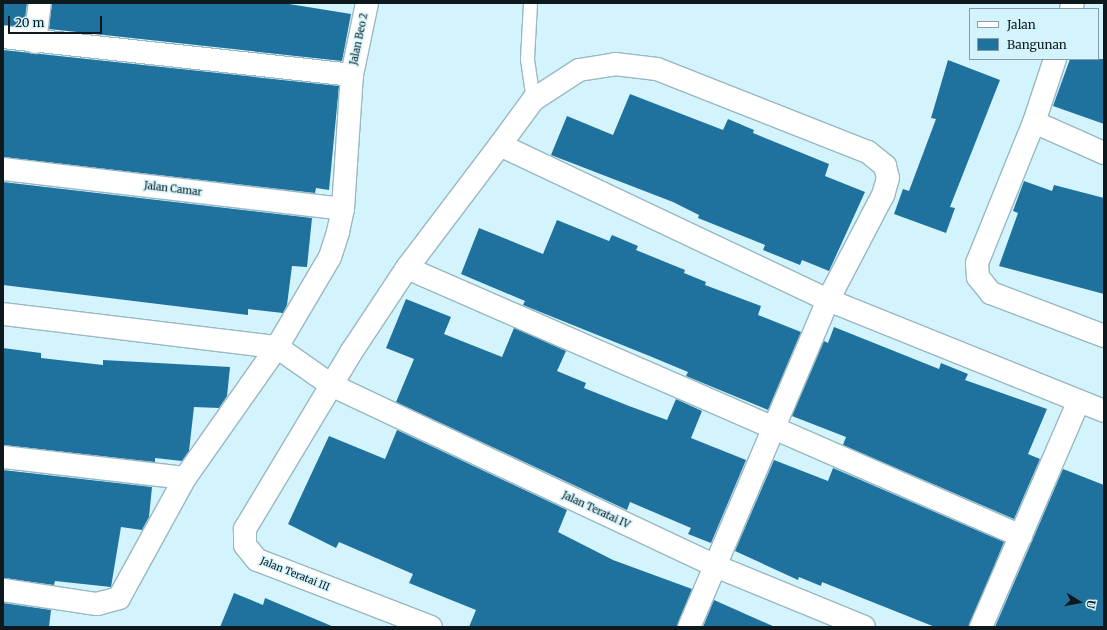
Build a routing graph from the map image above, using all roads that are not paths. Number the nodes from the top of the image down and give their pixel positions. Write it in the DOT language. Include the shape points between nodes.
graph roads {
  1 [pos="40,3"];
  2 [pos="366,3"];
  3 [pos="530,3"];
  4 [pos="3,37"];
  5 [pos="35,42"];
  6 [pos="1055,60"];
  7 [pos="352,75"];
  8 [pos="533,100"];
  9 [pos="1034,122"];
  10 [pos="500,145"];
  11 [pos="1104,153"];
  12 [pos="3,169"];
  13 [pos="343,209"];
  14 [pos="407,268"];
  15 [pos="828,300"];
  16 [pos="3,314"];
  17 [pos="1104,336"];
  18 [pos="278,347"];
  19 [pos="331,384"];
  20 [pos="1079,401"];
  21 [pos="1104,411"];
  22 [pos="773,427"];
  23 [pos="3,457"];
  24 [pos="185,478"];
  25 [pos="1021,536"];
  26 [pos="713,565"];
  27 [pos="3,590"];
  28 [pos="432,627"];
  29 [pos="689,627"];
  30 [pos="864,627"];
  31 [pos="982,627"];
  1 -- 5 [label="street"];
  2 -- 7 [label="street, Jalan Beo 2"];
  3 -- 8 [label="lane" via="527,59"];
  4 -- 5 [label="street"];
  5 -- 7 [label="street"];
  6 -- 9 [label="street"];
  7 -- 13 [label="street, Jalan Beo 2"];
  8 -- 10 [label="street, Jalan Teratai III"];
  8 -- 15 [label="street" via="579,70 616,64 657,68 877,158 885,166 888,178 883,195"];
  9 -- 11 [label="street"];
  9 -- 17 [label="street" via="977,263 978,277 992,293"];
  10 -- 14 [label="street, Jalan Teratai III"];
  10 -- 15 [label="street"];
  12 -- 13 [label="street, Jalan Camar"];
  13 -- 18 [label="street, Jalan Beo 2" via="330,257"];
  14 -- 19 [label="street, Jalan Teratai III"];
  14 -- 22 [label="street"];
  15 -- 20 [label="street"];
  15 -- 22 [label="street"];
  16 -- 18 [label="street"];
  18 -- 19 [label="street, Jalan Teratai IV"];
  18 -- 24 [label="street, Jalan Beo 2"];
  19 -- 26 [label="street, Jalan Teratai IV"];
  19 -- 28 [label="street, Jalan Teratai III" via="253,513 245,529 246,545 257,560"];
  20 -- 21 [label="street"];
  20 -- 25 [label="street"];
  22 -- 25 [label="street"];
  22 -- 26 [label="street"];
  23 -- 24 [label="street"];
  24 -- 27 [label="street, Jalan Beo 2" via="119,598 97,604"];
  25 -- 31 [label="street"];
  26 -- 29 [label="street"];
  26 -- 30 [label="street, Jalan Teratai IV"];
}
